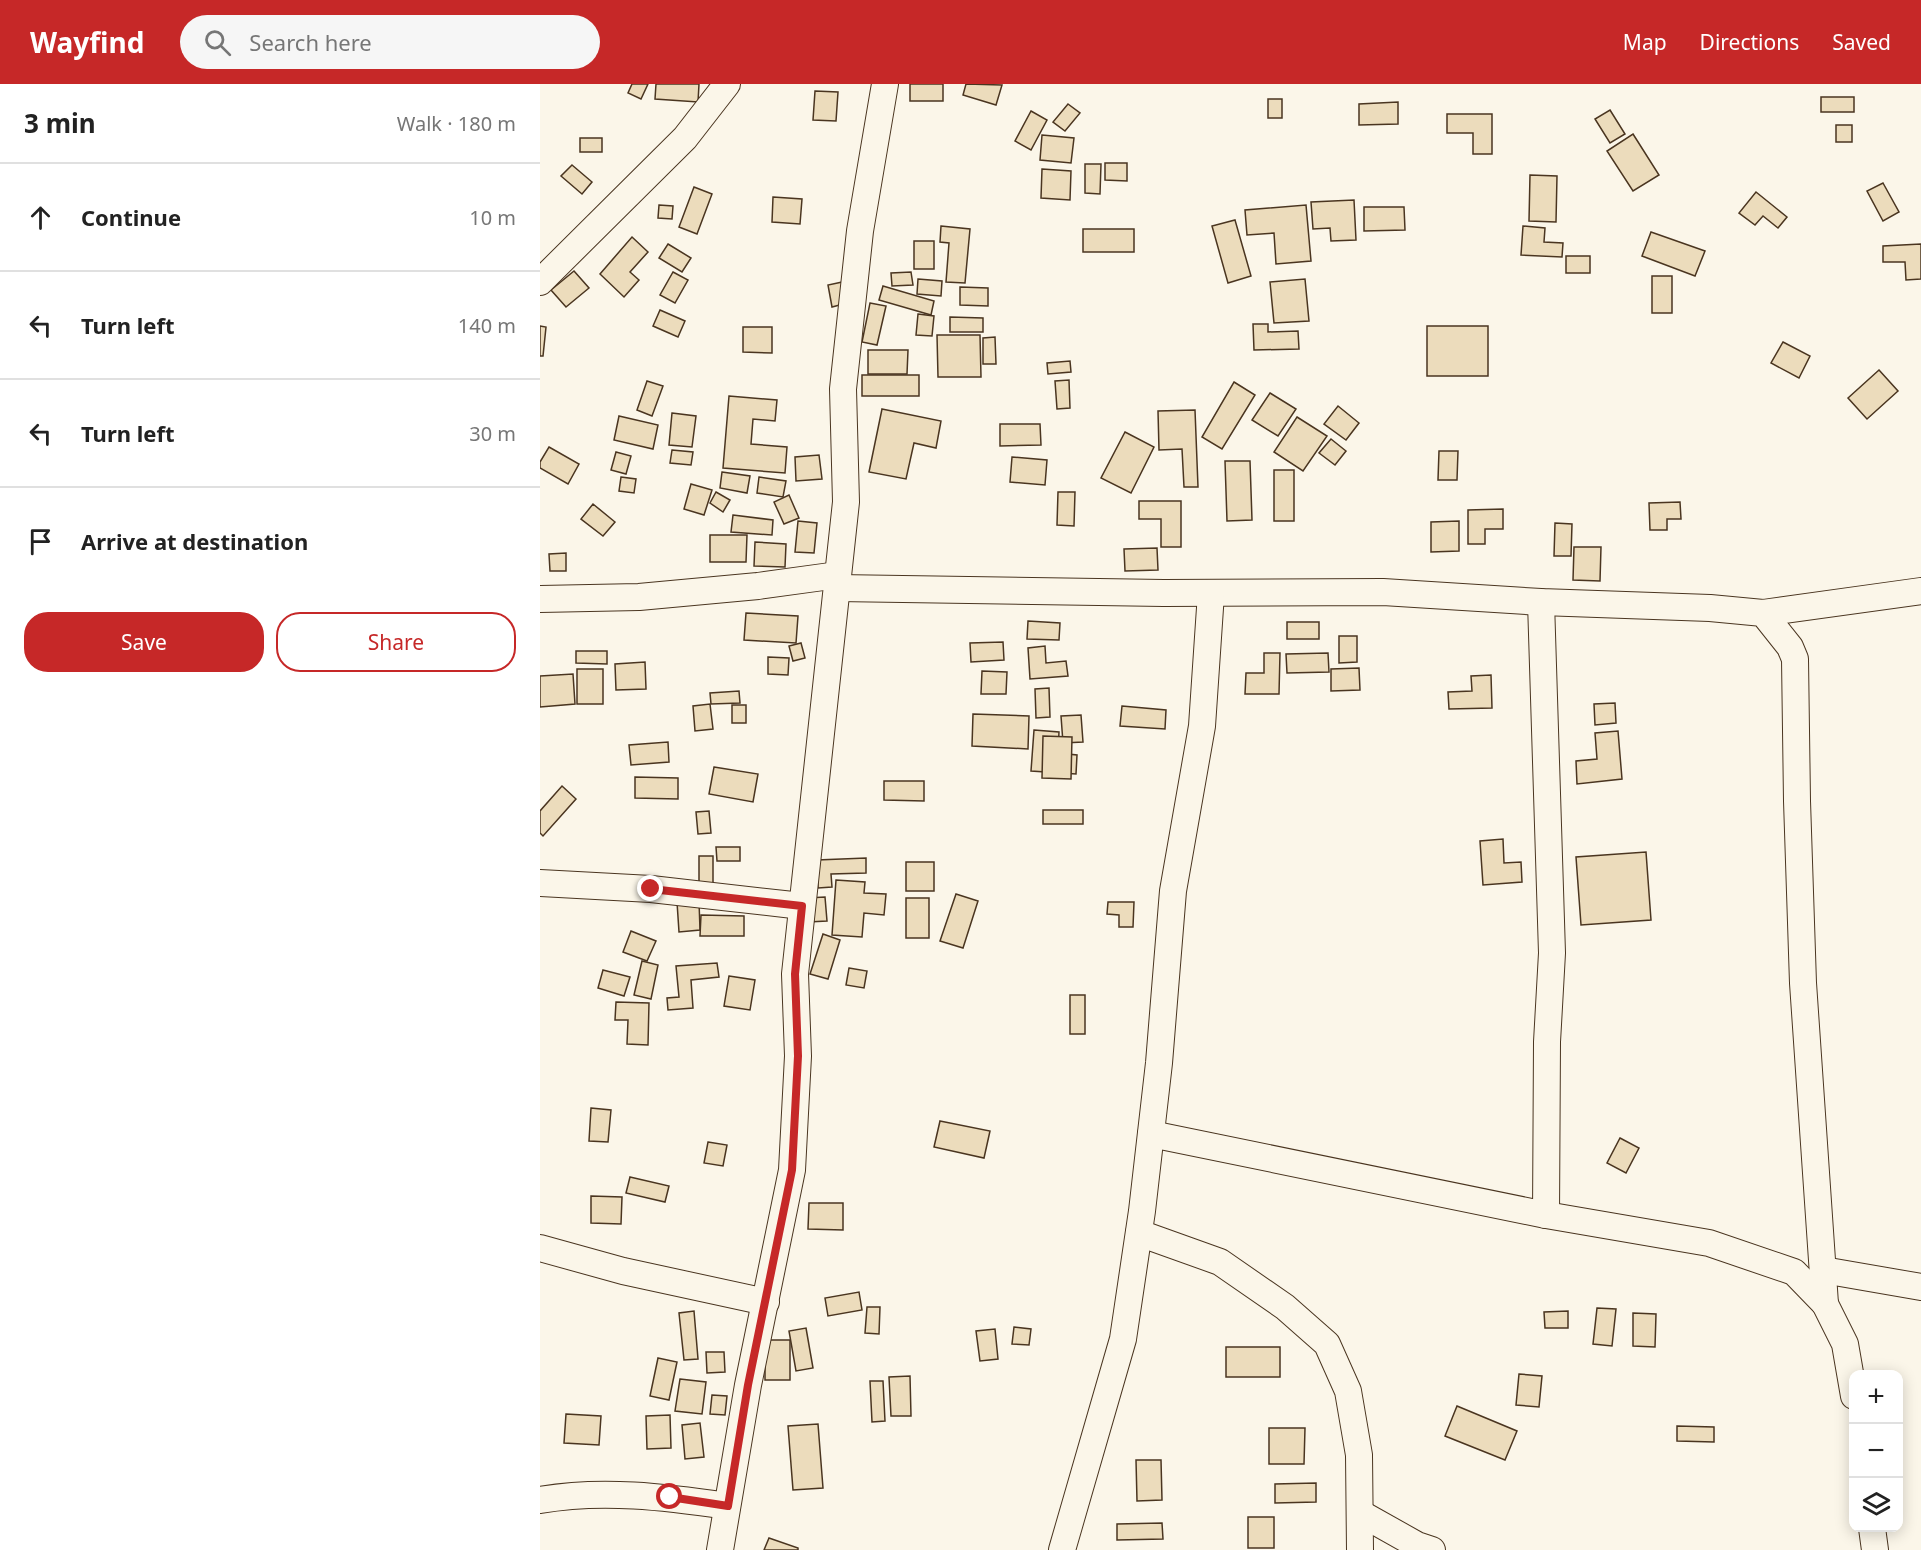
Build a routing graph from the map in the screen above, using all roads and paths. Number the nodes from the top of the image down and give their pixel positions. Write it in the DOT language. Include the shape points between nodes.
graph roads {
  1 [pos="727,84"];
  2 [pos="885,84"];
  3 [pos="540,282"];
  4 [pos="838,581"];
  5 [pos="1921,591"];
  6 [pos="1211,593"];
  7 [pos="540,599"];
  8 [pos="1541,602"];
  9 [pos="1763,613"];
  10 [pos="540,883"];
  11 [pos="802,906"];
  12 [pos="1151,1134"];
  13 [pos="1546,1215"];
  14 [pos="1139,1233"];
  15 [pos="540,1248"];
  16 [pos="1823,1270"];
  17 [pos="1921,1287"];
  18 [pos="766,1302"];
  19 [pos="1826,1304"];
  20 [pos="1850,1370"];
  21 [pos="540,1500"];
  22 [pos="728,1506"];
  23 [pos="1360,1513"];
  24 [pos="1873,1532"];
  25 [pos="720,1550"];
  26 [pos="1062,1550"];
  27 [pos="1360,1550"];
  28 [pos="1432,1550"];
  29 [pos="1875,1550"];
  1 -- 3 [label="street" via="686,138"];
  2 -- 4 [label="street" via="860,231 843,389 846,502"];
  4 -- 6 [label="street"];
  4 -- 7 [label="street" via="639,597"];
  4 -- 11 [label="street"];
  5 -- 9 [label="street"];
  6 -- 8 [label="street" via="1383,592"];
  6 -- 12 [label="street" via="1202,726 1173,891"];
  8 -- 9 [label="street"];
  8 -- 13 [label="street" via="1552,953"];
  9 -- 16 [label="street" via="1795,659 1803,983"];
  10 -- 11 [label="street" via="651,889"];
  11 -- 18 [label="street" via="795,974 798,1056 792,1170"];
  12 -- 13 [label="street"];
  12 -- 14 [label="street"];
  13 -- 19 [label="street" via="1709,1243 1794,1272"];
  14 -- 23 [label="street" via="1220,1262 1285,1307 1327,1344 1348,1391 1359,1455"];
  14 -- 26 [label="street" via="1123,1339"];
  15 -- 18 [label="street" via="623,1271"];
  16 -- 17 [label="street"];
  16 -- 19 [label="street"];
  18 -- 22 [label="street"];
  19 -- 20 [label="street" via="1845,1344"];
  21 -- 22 [label="street" via="650,1496"];
  22 -- 25 [label="street"];
  23 -- 27 [label="street"];
  23 -- 28 [label="street"];
  24 -- 29 [label="street"];
}
